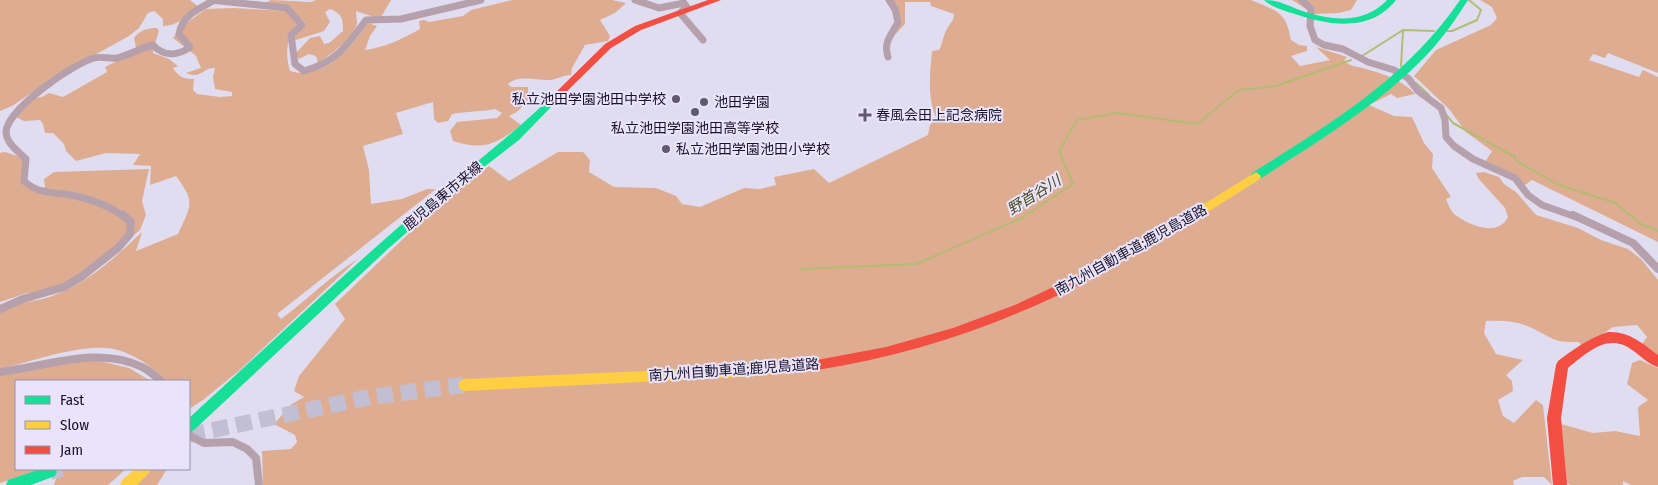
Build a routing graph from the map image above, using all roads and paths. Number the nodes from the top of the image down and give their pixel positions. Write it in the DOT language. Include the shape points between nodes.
graph roads {
  1 [pos="481,0"];
  2 [pos="635,0"];
  3 [pos="717,0"];
  4 [pos="889,0"];
  5 [pos="1268,0"];
  6 [pos="1302,0"];
  7 [pos="1392,0"];
  8 [pos="1464,0"];
  9 [pos="212,1"];
  10 [pos="680,13"];
  11 [pos="1312,17"];
  12 [pos="703,40"];
  13 [pos="888,57"];
  14 [pos="1658,269"];
  15 [pos="0,309"];
  16 [pos="1658,362"];
  17 [pos="0,372"];
  18 [pos="160,380"];
  19 [pos="464,385"];
  20 [pos="190,425"];
  21 [pos="190,436"];
  22 [pos="143,470"];
  23 [pos="50,472"];
  24 [pos="13,485"];
  25 [pos="126,485"];
  26 [pos="259,485"];
  27 [pos="1560,485"];
  1 -- 9 [label="street" via="399,20 366,20 337,58 304,71 296,64 291,35 302,25 287,8"];
  2 -- 10 [label="street" via="659,8 684,3 687,6"];
  3 -- 10 [label="main road, 鹿児島東市来線"];
  4 -- 13 [label="street" via="898,21 887,41"];
  5 -- 11 [label="main road"];
  6 -- 11 [label="street" via="1312,10"];
  7 -- 11 [label="main road" via="1382,12 1366,18"];
  8 -- 19 [label="main road, 南九州自動車道;鹿児島道路" via="1454,18 1410,67 1344,118 1209,207 1118,261 984,324 858,359 813,366 751,372"];
  9 -- 15 [label="street" via="191,13 180,25 178,34 190,47 184,52 171,55 152,46 114,59 96,57 42,90 10,119 6,131 8,139 26,159 24,181 28,186 34,190 76,195 120,212 131,222 130,234 118,248 81,277 64,287"];
  10 -- 12 [label="street"];
  10 -- 20 [label="main road, 鹿児島東市来線" via="638,28 600,52 515,137 458,181 385,245"];
  11 -- 14 [label="street" via="1310,25 1318,43 1343,49 1368,62 1394,70 1436,103 1445,120 1448,141 1454,146 1473,159 1515,178 1528,195 1542,205 1568,213 1633,244"];
  16 -- 27 [label="main road" via="1630,342 1615,338 1587,347 1562,365 1554,418"];
  17 -- 18 [label="street" via="68,360 125,359 142,365"];
  21 -- 26 [label="street" via="204,443 233,442 247,449 256,458"];
  22 -- 25 [label="main road"];
  23 -- 24 [label="main road"];
}
